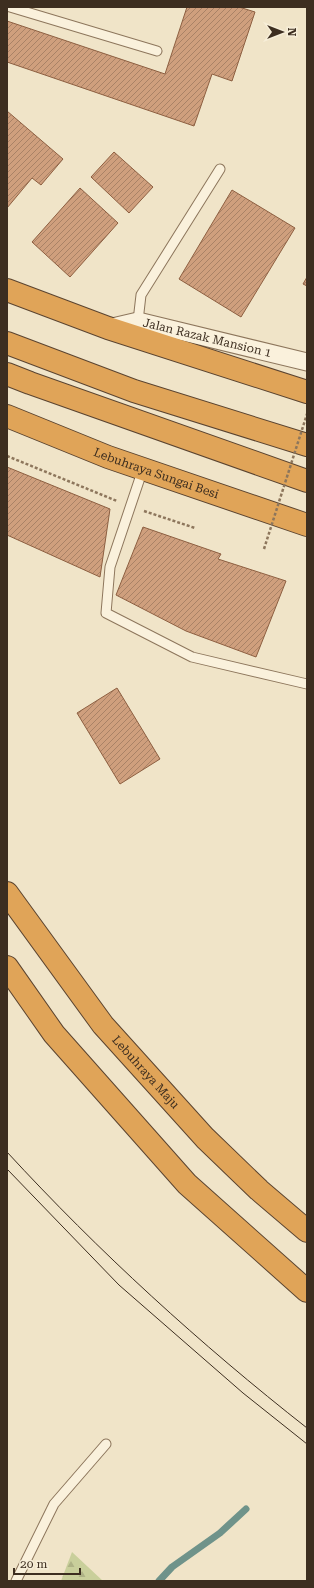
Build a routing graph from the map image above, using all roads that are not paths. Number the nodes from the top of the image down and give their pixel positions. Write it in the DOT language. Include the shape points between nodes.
graph roads {
  1 [pos="10,7"];
  2 [pos="157,51"];
  3 [pos="220,169"];
  4 [pos="7,290"];
  5 [pos="138,321"];
  6 [pos="108,328"];
  7 [pos="7,343"];
  8 [pos="307,362"];
  9 [pos="7,374"];
  10 [pos="307,392"];
  11 [pos="7,416"];
  12 [pos="307,445"];
  13 [pos="143,469"];
  14 [pos="307,481"];
  15 [pos="307,525"];
  16 [pos="307,684"];
  17 [pos="7,893"];
  18 [pos="7,967"];
  19 [pos="307,1231"];
  20 [pos="307,1290"];
  21 [pos="106,1444"];
  22 [pos="16,1581"];
  1 -- 2 [label="lane"];
  3 -- 5 [label="lane" via="141,295"];
  4 -- 6 [label="highway"];
  5 -- 6 [label="street, Jalan Razak Mansion 1"];
  5 -- 8 [label="street, Jalan Razak Mansion 1"];
  6 -- 10 [label="highway"];
  7 -- 12 [label="highway" via="134,391"];
  9 -- 14 [label="highway"];
  11 -- 13 [label="highway, Lebuhraya Sungai Besi"];
  13 -- 15 [label="highway, Lebuhraya Sungai Besi"];
  13 -- 16 [label="lane" via="110,567 106,612 192,657"];
  17 -- 19 [label="highway, Lebuhraya Maju" via="103,1024 205,1138 259,1190"];
  18 -- 20 [label="highway" via="54,1034 187,1184"];
  21 -- 22 [label="lane" via="54,1504"];
}
